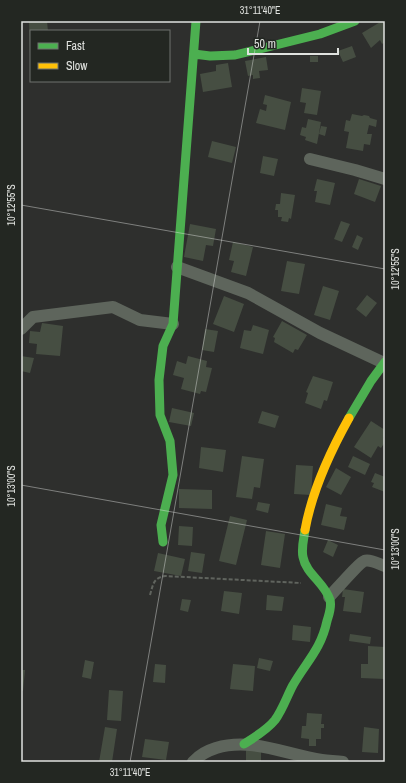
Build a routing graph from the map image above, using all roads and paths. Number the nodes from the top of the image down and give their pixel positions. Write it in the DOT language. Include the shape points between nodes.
graph roads {
  1 [pos="196,21"];
  2 [pos="355,21"];
  3 [pos="194,54"];
  4 [pos="310,159"];
  5 [pos="385,179"];
  6 [pos="177,267"];
  7 [pos="173,324"];
  8 [pos="21,329"];
  9 [pos="385,362"];
  10 [pos="163,542"];
  11 [pos="385,566"];
  12 [pos="320,584"];
  13 [pos="150,595"];
  14 [pos="329,597"];
  15 [pos="244,744"];
  16 [pos="193,762"];
  17 [pos="343,762"];
  1 -- 3 [label="street"];
  2 -- 3 [label="street" via="320,34 235,55"];
  3 -- 6 [label="street"];
  4 -- 5 [label="street"];
  6 -- 7 [label="street"];
  6 -- 9 [label="street" via="248,293 320,333"];
  7 -- 8 [label="street" via="140,320 113,307 33,317"];
  7 -- 10 [label="street" via="163,346 159,380 160,415 170,441 173,469 161,525"];
  9 -- 12 [label="street" via="368,384 332,452 312,502 302,554 305,564"];
  11 -- 14 [label="street" via="364,560"];
  12 -- 13 [label="path" via="165,576 158,577 154,582"];
  12 -- 14 [label="street"];
  14 -- 15 [label="street" via="329,615 322,639 279,714 270,726"];
  15 -- 16 [label="street" via="204,752"];
  15 -- 17 [label="street"];
}
